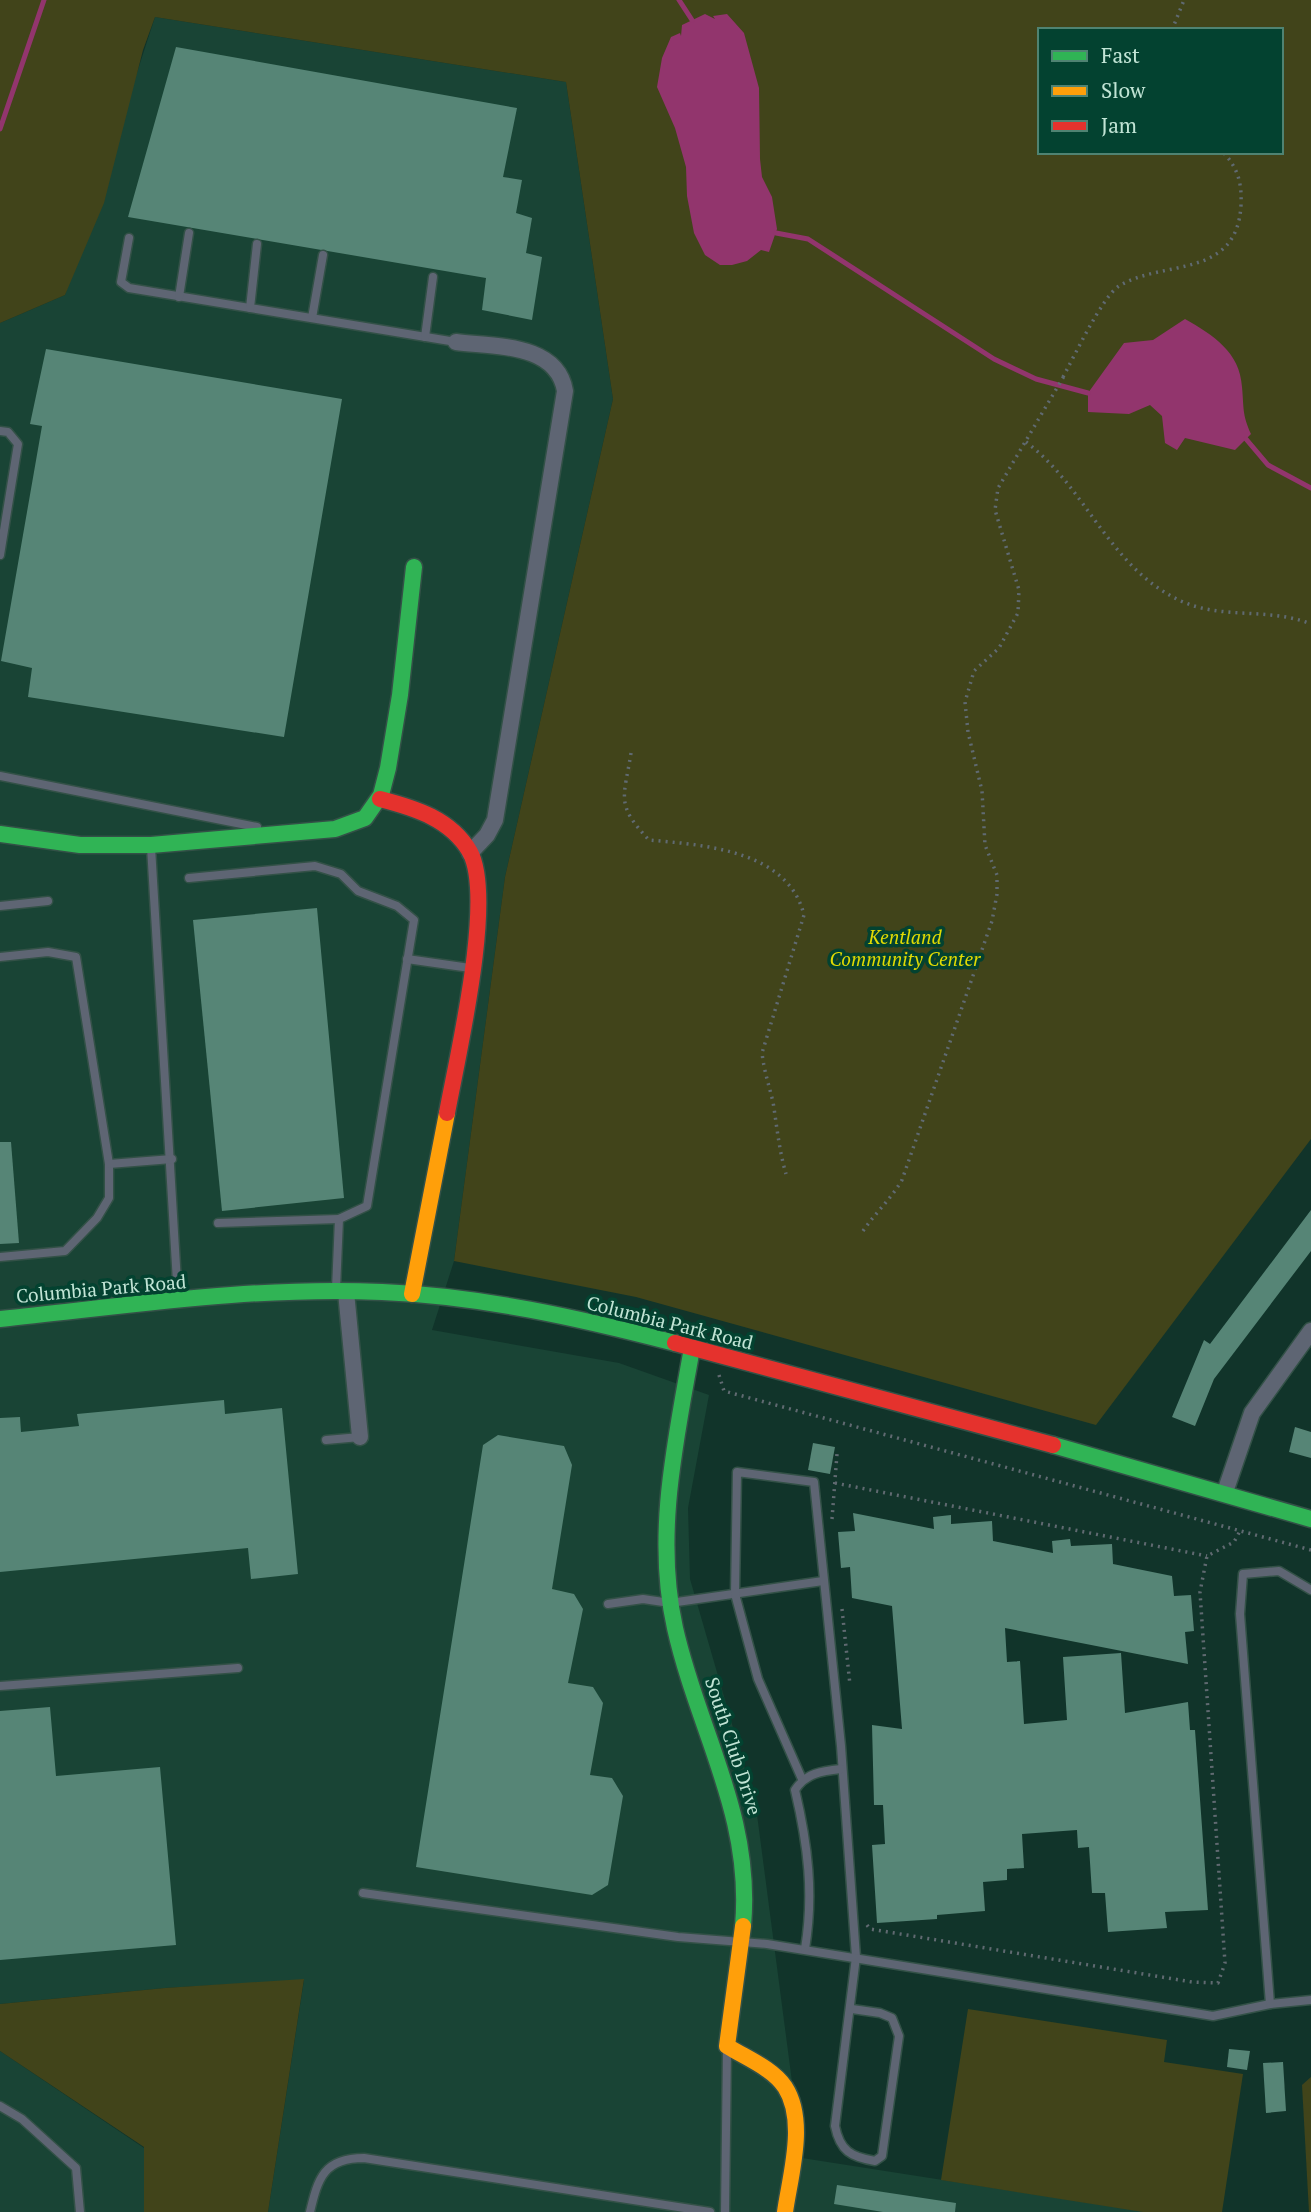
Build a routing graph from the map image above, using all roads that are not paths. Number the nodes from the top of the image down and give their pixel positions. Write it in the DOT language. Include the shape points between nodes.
graph roads {
  1 [pos="189,233"];
  2 [pos="130,238"];
  3 [pos="257,244"];
  4 [pos="323,255"];
  5 [pos="433,277"];
  6 [pos="179,297"];
  7 [pos="250,308"];
  8 [pos="312,318"];
  9 [pos="425,337"];
  10 [pos="456,342"];
  11 [pos="0,431"];
  12 [pos="0,555"];
  13 [pos="415,567"];
  14 [pos="0,776"];
  15 [pos="380,799"];
  16 [pos="291,833"];
  17 [pos="0,834"];
  18 [pos="151,845"];
  19 [pos="470,853"];
  20 [pos="188,878"];
  21 [pos="48,901"];
  22 [pos="0,906"];
  23 [pos="0,957"];
  24 [pos="407,959"];
  25 [pos="471,968"];
  26 [pos="172,1159"];
  27 [pos="109,1164"];
  28 [pos="340,1219"];
  29 [pos="218,1223"];
  30 [pos="0,1257"];
  31 [pos="341,1292"];
  32 [pos="412,1294"];
  33 [pos="179,1302"];
  34 [pos="0,1319"];
  35 [pos="1311,1331"];
  36 [pos="692,1348"];
  37 [pos="360,1437"];
  38 [pos="326,1440"];
  39 [pos="1225,1492"];
  40 [pos="1311,1519"];
  41 [pos="822,1581"];
  42 [pos="1311,1590"];
  43 [pos="735,1594"];
  44 [pos="670,1603"];
  45 [pos="608,1604"];
  46 [pos="238,1668"];
  47 [pos="0,1686"];
  48 [pos="841,1769"];
  49 [pos="802,1779"];
  50 [pos="363,1893"];
  51 [pos="741,1942"];
  52 [pos="804,1949"];
  53 [pos="856,1957"];
  54 [pos="1311,2000"];
  55 [pos="1270,2004"];
  56 [pos="852,2008"];
  57 [pos="727,2046"];
  58 [pos="0,2106"];
  59 [pos="80,2212"];
  60 [pos="310,2212"];
  61 [pos="710,2212"];
  62 [pos="725,2212"];
  63 [pos="785,2212"];
  1 -- 6 [label="lane"];
  2 -- 6 [label="lane" via="121,282 129,288"];
  3 -- 7 [label="lane"];
  4 -- 8 [label="lane"];
  5 -- 9 [label="lane"];
  6 -- 7 [label="lane"];
  7 -- 8 [label="lane"];
  8 -- 9 [label="lane"];
  9 -- 10 [label="lane"];
  10 -- 19 [label="street" via="540,356 558,368 565,391 495,820"];
  11 -- 12 [label="lane" via="8,432 18,444"];
  13 -- 15 [label="street"];
  14 -- 16 [label="lane"];
  15 -- 16 [label="street" via="358,824"];
  15 -- 19 [label="street" via="418,809 446,825"];
  16 -- 18 [label="street"];
  17 -- 18 [label="street" via="80,845"];
  18 -- 26 [label="lane"];
  19 -- 25 [label="street" via="480,888"];
  20 -- 24 [label="lane" via="315,866 341,874 358,891 397,906 414,920"];
  21 -- 22 [label="lane"];
  23 -- 27 [label="lane" via="48,953 76,957"];
  24 -- 25 [label="lane"];
  24 -- 28 [label="lane" via="368,1206"];
  25 -- 32 [label="street"];
  26 -- 27 [label="lane"];
  26 -- 33 [label="lane"];
  27 -- 30 [label="lane" via="108,1198 97,1218 65,1251"];
  28 -- 29 [label="lane"];
  28 -- 31 [label="lane"];
  31 -- 32 [label="street, Columbia Park Road"];
  31 -- 33 [label="street, Columbia Park Road"];
  31 -- 37 [label="street"];
  32 -- 36 [label="street, Columbia Park Road" via="555,1315"];
  33 -- 34 [label="street, Columbia Park Road"];
  35 -- 39 [label="street" via="1252,1413"];
  36 -- 39 [label="street, Columbia Park Road"];
  36 -- 44 [label="street, South Club Drive" via="667,1509"];
  37 -- 38 [label="lane"];
  39 -- 40 [label="street, Columbia Park Road"];
  41 -- 43 [label="lane"];
  41 -- 43 [label="lane" via="814,1482 737,1472"];
  41 -- 48 [label="lane"];
  42 -- 55 [label="lane" via="1279,1571 1243,1574 1240,1614"];
  43 -- 44 [label="lane"];
  43 -- 49 [label="lane" via="758,1679"];
  44 -- 45 [label="lane" via="643,1599"];
  44 -- 51 [label="street, South Club Drive" via="674,1629 741,1840"];
  46 -- 47 [label="lane"];
  48 -- 49 [label="lane"];
  48 -- 53 [label="lane"];
  49 -- 52 [label="lane" via="795,1790 810,1872"];
  50 -- 51 [label="lane"];
  51 -- 52 [label="lane"];
  51 -- 57 [label="street, South Club Drive"];
  52 -- 53 [label="lane"];
  53 -- 55 [label="lane" via="1213,2016"];
  53 -- 56 [label="lane"];
  54 -- 55 [label="lane"];
  56 -- 56 [label="lane" via="835,2126 838,2142 852,2158 875,2161 882,2156 899,2036 891,2018"];
  57 -- 62 [label="lane"];
  57 -- 63 [label="street" via="770,2073 791,2100 794,2139"];
  58 -- 59 [label="lane" via="22,2119 76,2168"];
  60 -- 61 [label="lane" via="319,2177 329,2167 354,2158 417,2164"];
}
